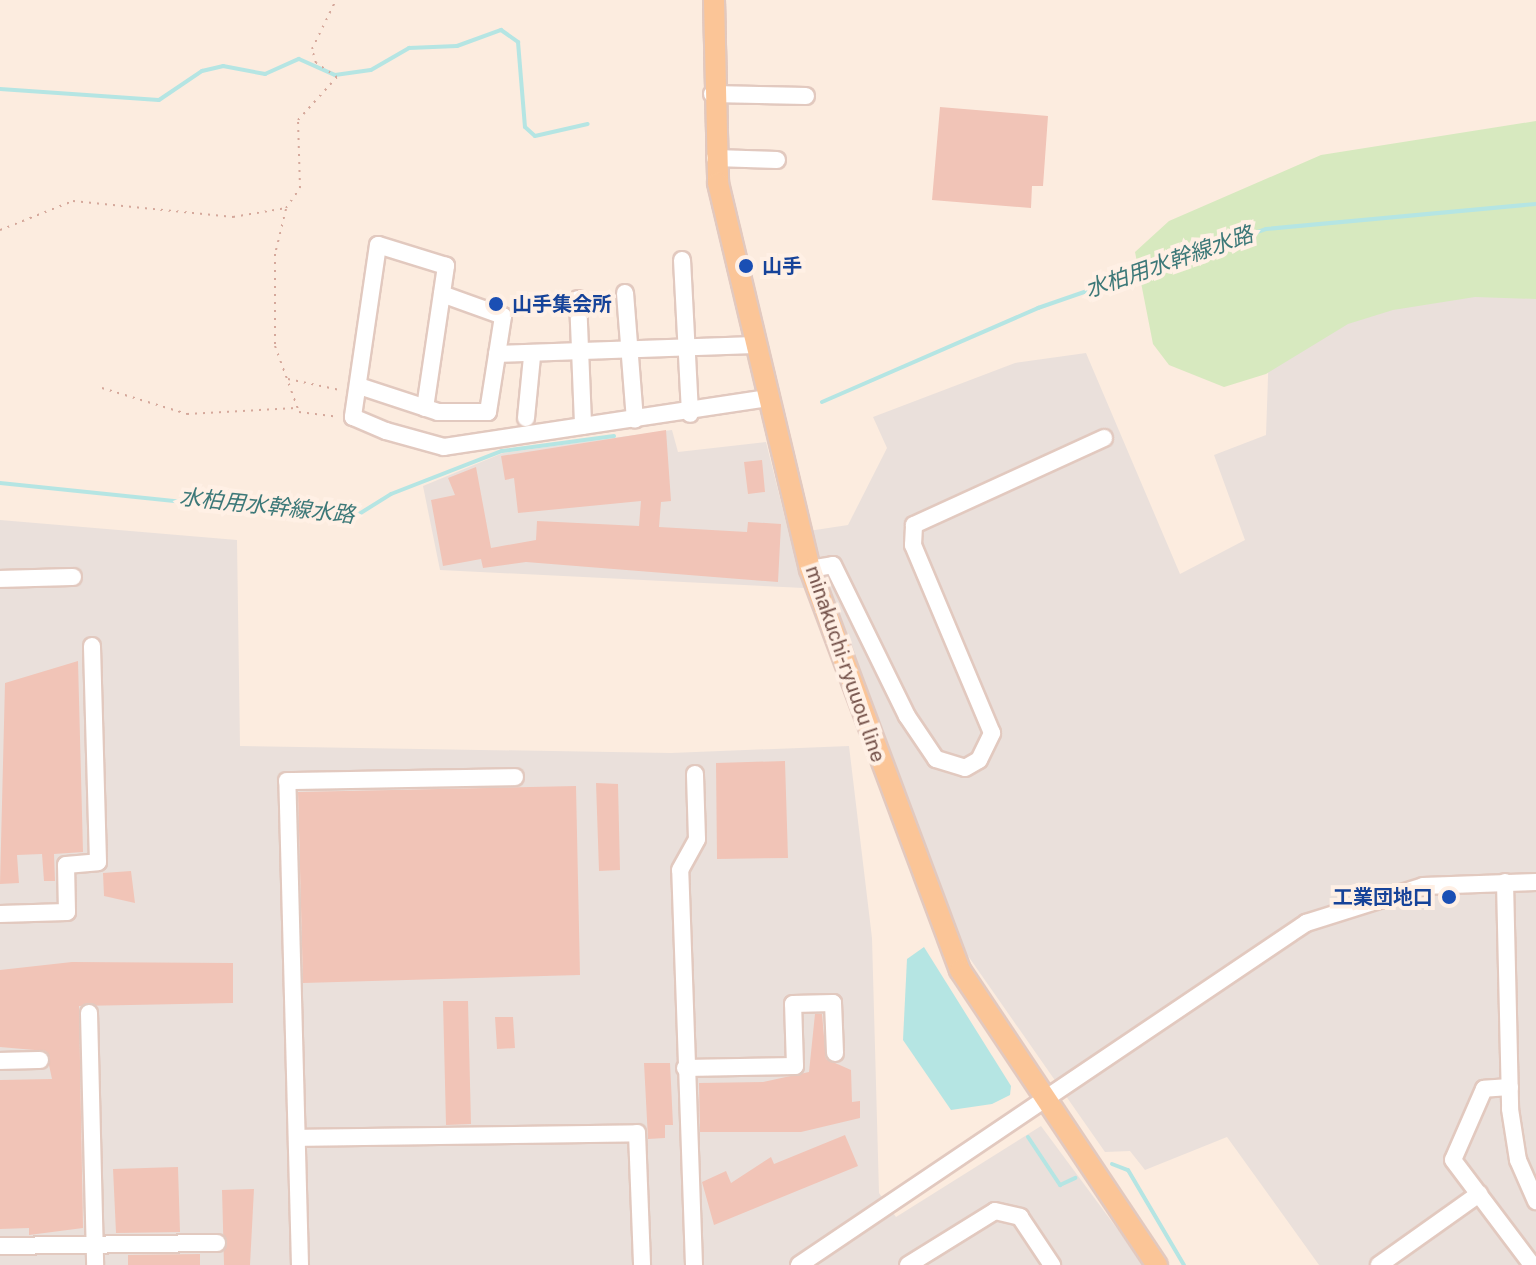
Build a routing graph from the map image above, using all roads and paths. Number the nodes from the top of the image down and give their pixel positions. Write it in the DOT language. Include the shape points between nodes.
graph roads {
  1 [pos="336,0"];
  2 [pos="714,0"];
  3 [pos="712,94"];
  4 [pos="806,96"];
  5 [pos="715,158"];
  6 [pos="777,160"];
  7 [pos="286,208"];
  8 [pos="0,230"];
  9 [pos="682,260"];
  10 [pos="625,293"];
  11 [pos="442,294"];
  12 [pos="578,299"];
  13 [pos="754,345"];
  14 [pos="687,349"];
  15 [pos="631,352"];
  16 [pos="497,354"];
  17 [pos="580,354"];
  18 [pos="532,357"];
  19 [pos="288,379"];
  20 [pos="102,388"];
  21 [pos="358,390"];
  22 [pos="768,398"];
  23 [pos="297,408"];
  24 [pos="425,408"];
  25 [pos="690,414"];
  26 [pos="353,417"];
  27 [pos="526,418"];
  28 [pos="635,420"];
  29 [pos="583,426"];
  30 [pos="1104,438"];
  31 [pos="810,569"];
  32 [pos="73,577"];
  33 [pos="0,579"];
  34 [pos="92,646"];
  35 [pos="695,774"];
  36 [pos="515,777"];
  37 [pos="1505,882"];
  38 [pos="1536,882"];
  39 [pos="0,914"];
  40 [pos="89,1013"];
  41 [pos="835,1053"];
  42 [pos="40,1060"];
  43 [pos="0,1061"];
  44 [pos="685,1068"];
  45 [pos="1510,1087"];
  46 [pos="1047,1097"];
  47 [pos="297,1138"];
  48 [pos="1479,1194"];
  49 [pos="1536,1201"];
  50 [pos="217,1243"];
  51 [pos="94,1244"];
  52 [pos="0,1246"];
  53 [pos="95,1265"];
  54 [pos="300,1265"];
  55 [pos="642,1265"];
  56 [pos="694,1265"];
  57 [pos="799,1265"];
  58 [pos="908,1265"];
  59 [pos="1052,1265"];
  60 [pos="1157,1265"];
  61 [pos="1379,1265"];
  62 [pos="1532,1265"];
  1 -- 7 [label="path" via="312,49 316,63 337,77 298,120 300,188"];
  2 -- 3 [label="main road, minakuchi-ryuuou line"];
  3 -- 4 [label="street"];
  3 -- 5 [label="main road, minakuchi-ryuuou line"];
  5 -- 6 [label="street"];
  5 -- 13 [label="main road, minakuchi-ryuuou line"];
  7 -- 8 [label="path" via="233,217 73,201"];
  7 -- 19 [label="path" via="271,328"];
  9 -- 14 [label="street"];
  10 -- 15 [label="street"];
  11 -- 16 [label="street" via="503,316"];
  11 -- 21 [label="street" via="446,266 378,245"];
  11 -- 24 [label="street"];
  12 -- 17 [label="street"];
  13 -- 14 [label="street"];
  13 -- 22 [label="main road, minakuchi-ryuuou line"];
  14 -- 15 [label="street"];
  14 -- 25 [label="street"];
  15 -- 17 [label="street"];
  15 -- 28 [label="street"];
  16 -- 18 [label="street"];
  16 -- 24 [label="street" via="488,412"];
  17 -- 18 [label="street"];
  17 -- 29 [label="street"];
  18 -- 27 [label="street"];
  19 -- 21 [label="path"];
  19 -- 23 [label="path"];
  20 -- 23 [label="path" via="187,414"];
  21 -- 24 [label="street"];
  21 -- 26 [label="street"];
  22 -- 25 [label="street"];
  22 -- 31 [label="main road, minakuchi-ryuuou line"];
  23 -- 26 [label="path" via="314,417"];
  25 -- 28 [label="street"];
  26 -- 29 [label="street" via="435,447"];
  28 -- 29 [label="street"];
  30 -- 31 [label="street" via="914,525 913,545 992,733 979,760 965,768 936,759 907,716 833,565"];
  31 -- 46 [label="main road, minakuchi-ryuuou line" via="960,970"];
  32 -- 33 [label="street"];
  34 -- 39 [label="street" via="98,862 66,865 67,912"];
  35 -- 44 [label="street" via="697,839 680,870"];
  36 -- 47 [label="street" via="287,781"];
  37 -- 38 [label="street"];
  37 -- 45 [label="street"];
  37 -- 46 [label="street" via="1385,893 1306,923"];
  40 -- 51 [label="street"];
  41 -- 44 [label="street" via="833,1003 793,1004 795,1066"];
  42 -- 43 [label="street"];
  44 -- 56 [label="street"];
  45 -- 48 [label="street" via="1484,1089 1453,1160"];
  45 -- 49 [label="street" via="1518,1160"];
  46 -- 57 [label="street"];
  46 -- 60 [label="main road, minakuchi-ryuuou line"];
  47 -- 54 [label="street"];
  47 -- 55 [label="street" via="637,1133"];
  48 -- 61 [label="street"];
  48 -- 62 [label="street"];
  50 -- 51 [label="street"];
  51 -- 52 [label="street"];
  51 -- 53 [label="street"];
  58 -- 59 [label="street" via="995,1211 1020,1217"];
}
